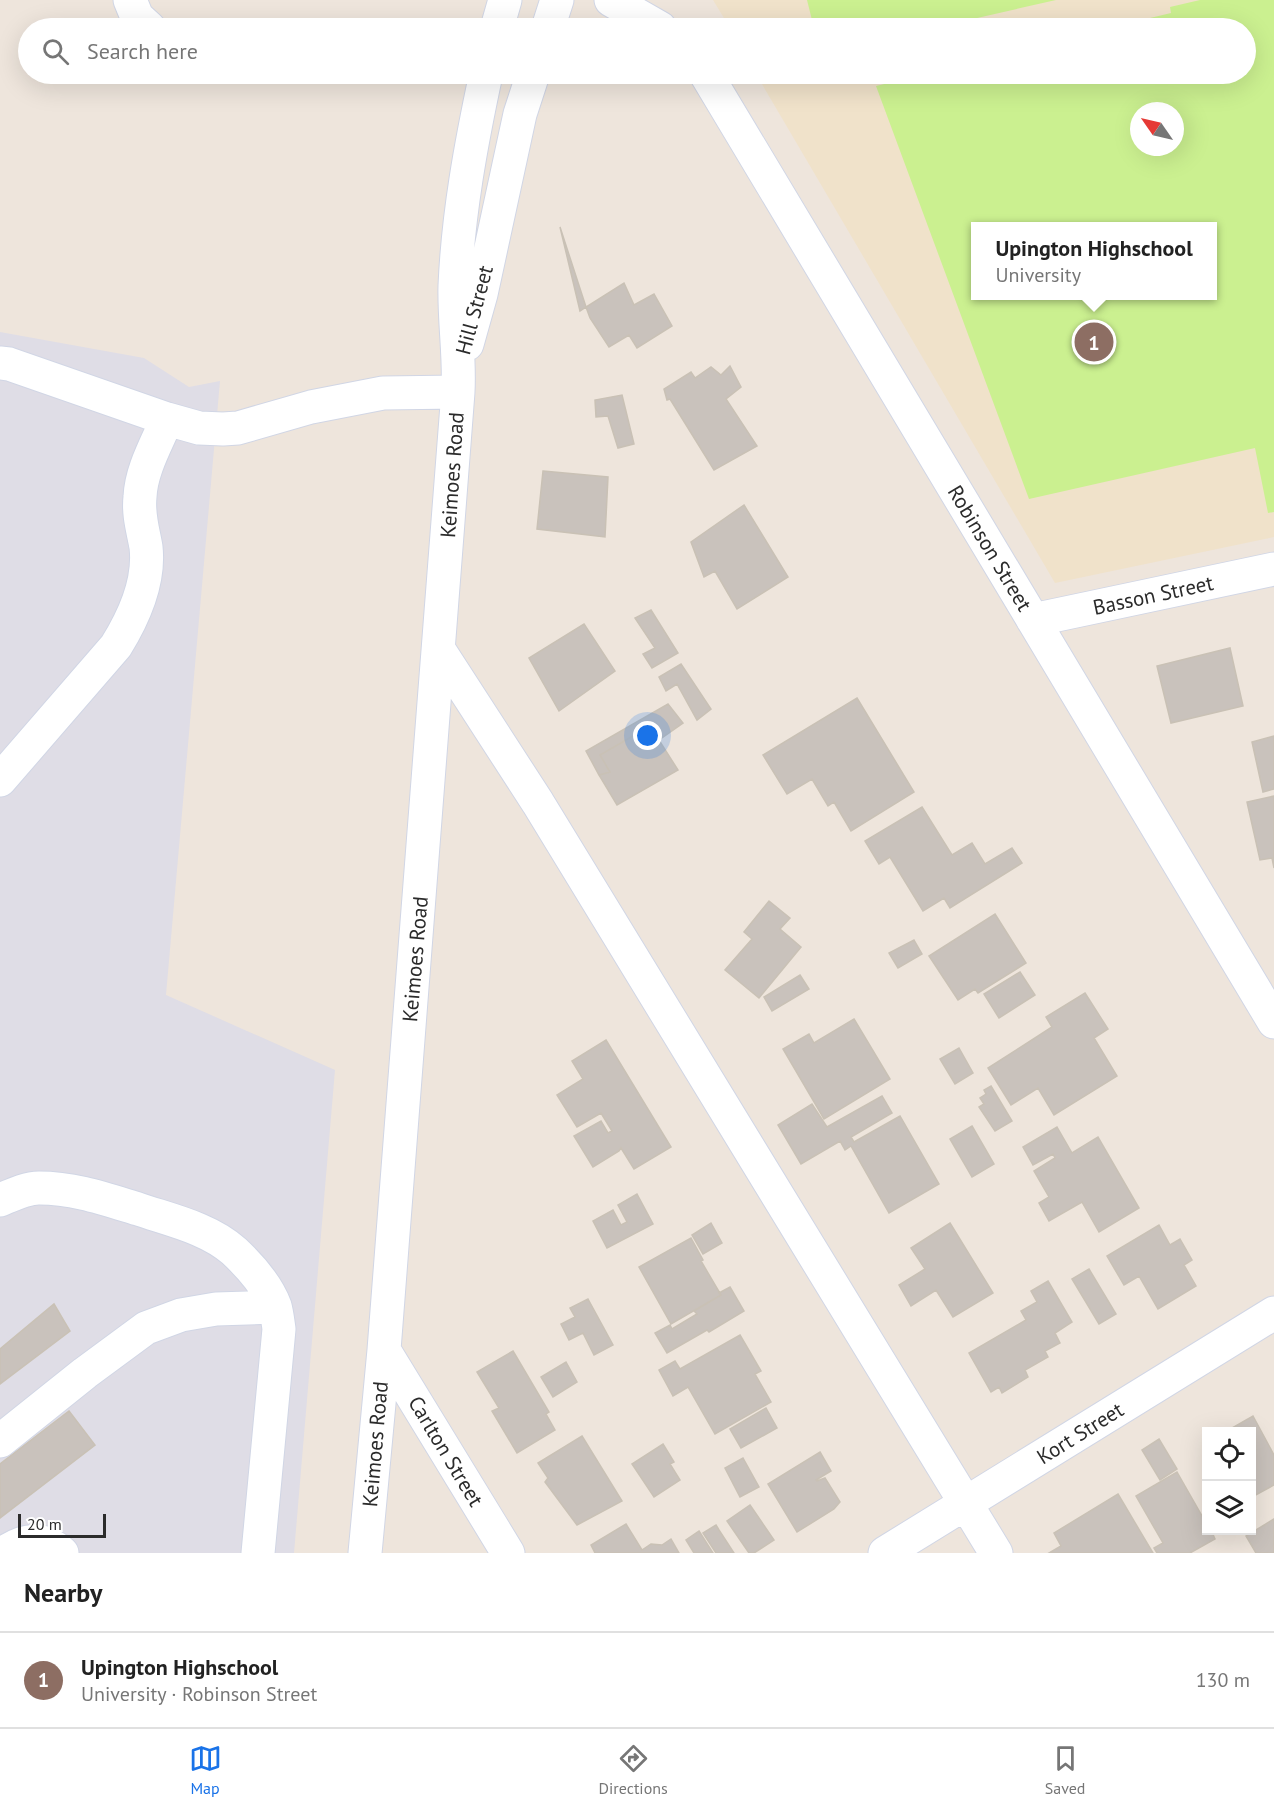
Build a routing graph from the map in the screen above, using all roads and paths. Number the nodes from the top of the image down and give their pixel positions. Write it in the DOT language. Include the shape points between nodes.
graph roads {
  1 [pos="130,0"];
  2 [pos="505,0"];
  3 [pos="557,0"];
  4 [pos="611,0"];
  5 [pos="661,0"];
  6 [pos="138,18"];
  7 [pos="500,18"];
  8 [pos="551,18"];
  9 [pos="642,18"];
  10 [pos="673,18"];
  11 [pos="484,84"];
  12 [pos="530,84"];
  13 [pos="712,84"];
  14 [pos="0,363"];
  15 [pos="459,378"];
  16 [pos="167,419"];
  17 [pos="1274,569"];
  18 [pos="1033,620"];
  19 [pos="440,650"];
  20 [pos="0,780"];
  21 [pos="1274,1022"];
  22 [pos="0,1200"];
  23 [pos="275,1307"];
  24 [pos="1274,1312"];
  25 [pos="384,1350"];
  26 [pos="0,1441"];
  27 [pos="966,1504"];
  28 [pos="4,1553"];
  29 [pos="62,1553"];
  30 [pos="258,1553"];
  31 [pos="365,1553"];
  32 [pos="508,1553"];
  33 [pos="885,1553"];
  34 [pos="996,1553"];
  1 -- 6 [label="street"];
  2 -- 7 [label="street"];
  3 -- 8 [label="street"];
  4 -- 9 [label="street"];
  5 -- 10 [label="street"];
  11 -- 15 [label="street, Hill Street" via="466,169 458,234 455,289"];
  12 -- 15 [label="street, Hill Street" via="514,136"];
  13 -- 18 [label="street, Robinson Street"];
  14 -- 16 [label="street"];
  15 -- 16 [label="street" via="311,406 238,428 199,428"];
  15 -- 19 [label="street, Keimoes Road"];
  16 -- 20 [label="street" via="140,495 146,571 129,624 116,646"];
  17 -- 18 [label="street, Basson Street"];
  18 -- 21 [label="street, Robinson Street"];
  19 -- 25 [label="street, Keimoes Road"];
  19 -- 27 [label="street" via="538,803"];
  22 -- 23 [label="street" via="36,1188 61,1189 202,1231 219,1239 249,1266"];
  23 -- 26 [label="street" via="216,1309 181,1315 146,1328"];
  23 -- 30 [label="street" via="279,1329"];
  24 -- 27 [label="street, Kort Street"];
  25 -- 31 [label="street, Keimoes Road"];
  25 -- 32 [label="street, Carlton Street"];
  27 -- 33 [label="street, Kort Street"];
  27 -- 34 [label="street"];
  28 -- 29 [label="street" via="26,1541 39,1540"];
}
